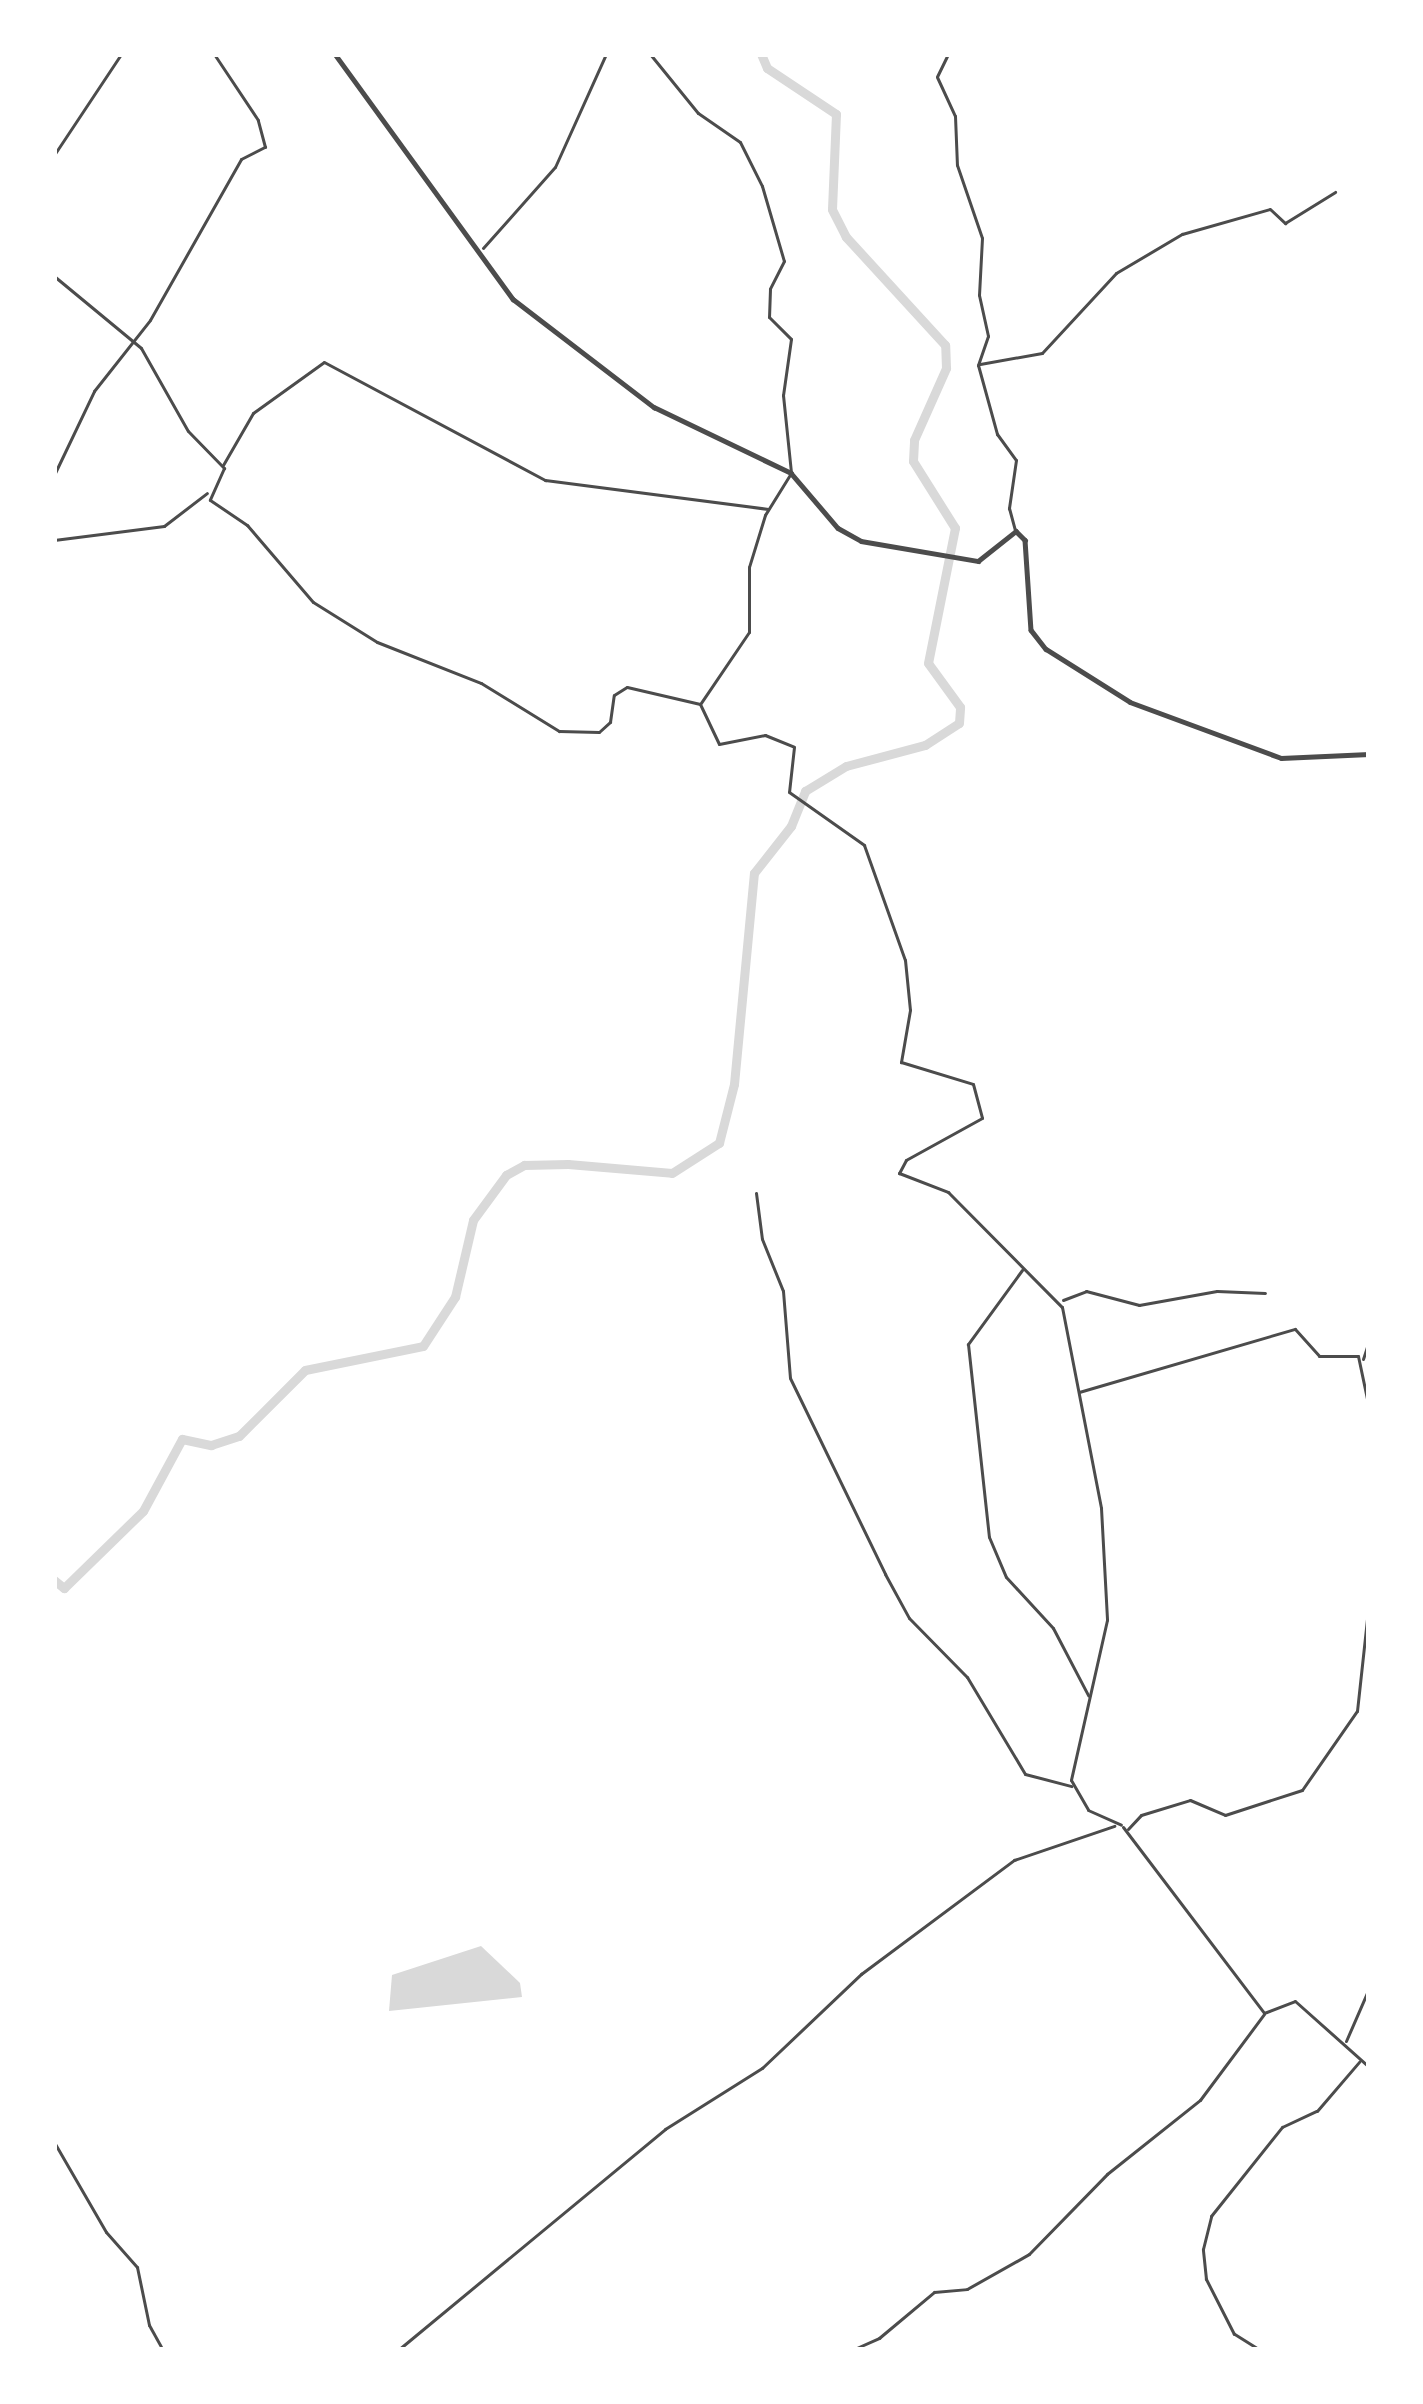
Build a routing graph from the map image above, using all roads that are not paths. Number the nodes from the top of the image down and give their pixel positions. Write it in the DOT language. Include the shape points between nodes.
graph roads {
  1 [pos="121,54"];
  2 [pos="214,54"];
  3 [pos="335,54"];
  4 [pos="606,54"];
  5 [pos="650,54"];
  6 [pos="948,54"];
  7 [pos="54,154"];
  8 [pos="1335,192"];
  9 [pos="483,248"];
  10 [pos="54,276"];
  11 [pos="135,343"];
  12 [pos="978,365"];
  13 [pos="222,465"];
  14 [pos="791,473"];
  15 [pos="54,475"];
  16 [pos="208,493"];
  17 [pos="770,510"];
  18 [pos="1016,532"];
  19 [pos="54,540"];
  20 [pos="700,704"];
  21 [pos="1369,754"];
  22 [pos="756,1193"];
  23 [pos="1023,1268"];
  24 [pos="1265,1293"];
  25 [pos="1060,1302"];
  26 [pos="1369,1341"];
  27 [pos="1362,1361"];
  28 [pos="1078,1392"];
  29 [pos="1369,1408"];
  30 [pos="1369,1600"];
  31 [pos="1090,1697"];
  32 [pos="1072,1786"];
  33 [pos="1121,1825"];
  34 [pos="1127,1831"];
  35 [pos="1369,1988"];
  36 [pos="1264,2013"];
  37 [pos="1344,2044"];
  38 [pos="1360,2061"];
  39 [pos="1369,2067"];
  40 [pos="54,2142"];
  41 [pos="163,2350"];
  42 [pos="398,2350"];
  43 [pos="852,2350"];
  44 [pos="1261,2350"];
  1 -- 7 [label="street"];
  2 -- 11 [label="street" via="258,120 265,147 241,159"];
  3 -- 9 [label="street"];
  4 -- 9 [label="street" via="555,167"];
  5 -- 14 [label="street" via="698,113 740,142 762,186 784,261 770,289 769,317 790,339 783,395"];
  6 -- 12 [label="street" via="939,88 955,116 957,165 982,238 979,295 988,336"];
  8 -- 12 [label="street" via="1286,223 1270,209 1182,234 1116,273 1042,352"];
  9 -- 14 [label="street" via="513,299 654,407"];
  10 -- 11 [label="street"];
  11 -- 13 [label="street" via="188,431"];
  11 -- 15 [label="street" via="94,391"];
  12 -- 18 [label="street" via="998,434 1016,458 1009,508"];
  13 -- 16 [label="street"];
  13 -- 17 [label="street" via="253,412 324,362 545,480"];
  14 -- 17 [label="street"];
  14 -- 18 [label="street" via="838,528 861,541 978,561"];
  16 -- 19 [label="street" via="164,526"];
  16 -- 20 [label="street" via="313,602 377,642 482,683 559,731 599,732 610,722 614,695 627,687"];
  17 -- 20 [label="street" via="748,571 749,632"];
  18 -- 21 [label="street" via="1024,540 1031,630 1065,662 1130,702 1280,758"];
  20 -- 23 [label="street" via="719,744 765,735 794,746 792,796 867,850 905,960 910,1010 902,1062 973,1084 982,1118 898,1172 948,1192"];
  22 -- 32 [label="street" via="762,1239 783,1292 790,1378 885,1574 909,1618 967,1677 1025,1774"];
  23 -- 25 [label="street"];
  23 -- 31 [label="street" via="968,1344 988,1537 1006,1577 1053,1628 1075,1683"];
  24 -- 25 [label="street" via="1217,1291 1139,1305 1086,1292"];
  25 -- 28 [label="street"];
  26 -- 27 [label="street"];
  27 -- 28 [label="street" via="1318,1356 1288,1329"];
  27 -- 29 [label="street"];
  28 -- 31 [label="street" via="1104,1543 1106,1634"];
  30 -- 34 [label="street" via="1357,1711 1302,1790 1225,1815 1190,1800 1141,1815"];
  31 -- 32 [label="street"];
  32 -- 33 [label="street" via="1088,1810"];
  33 -- 34 [label="street"];
  33 -- 42 [label="street" via="1014,1860 861,1974 762,2068 665,2129"];
  34 -- 36 [label="street"];
  35 -- 37 [label="street"];
  36 -- 37 [label="street" via="1295,2001"];
  36 -- 43 [label="street" via="1200,2100 1107,2174 1029,2254 967,2289 934,2292"];
  37 -- 38 [label="street"];
  38 -- 39 [label="street"];
  38 -- 44 [label="street" via="1317,2111 1282,2127 1211,2216 1202,2249 1206,2279 1234,2334"];
  40 -- 41 [label="street" via="106,2232 137,2267 148,2325"];
}
